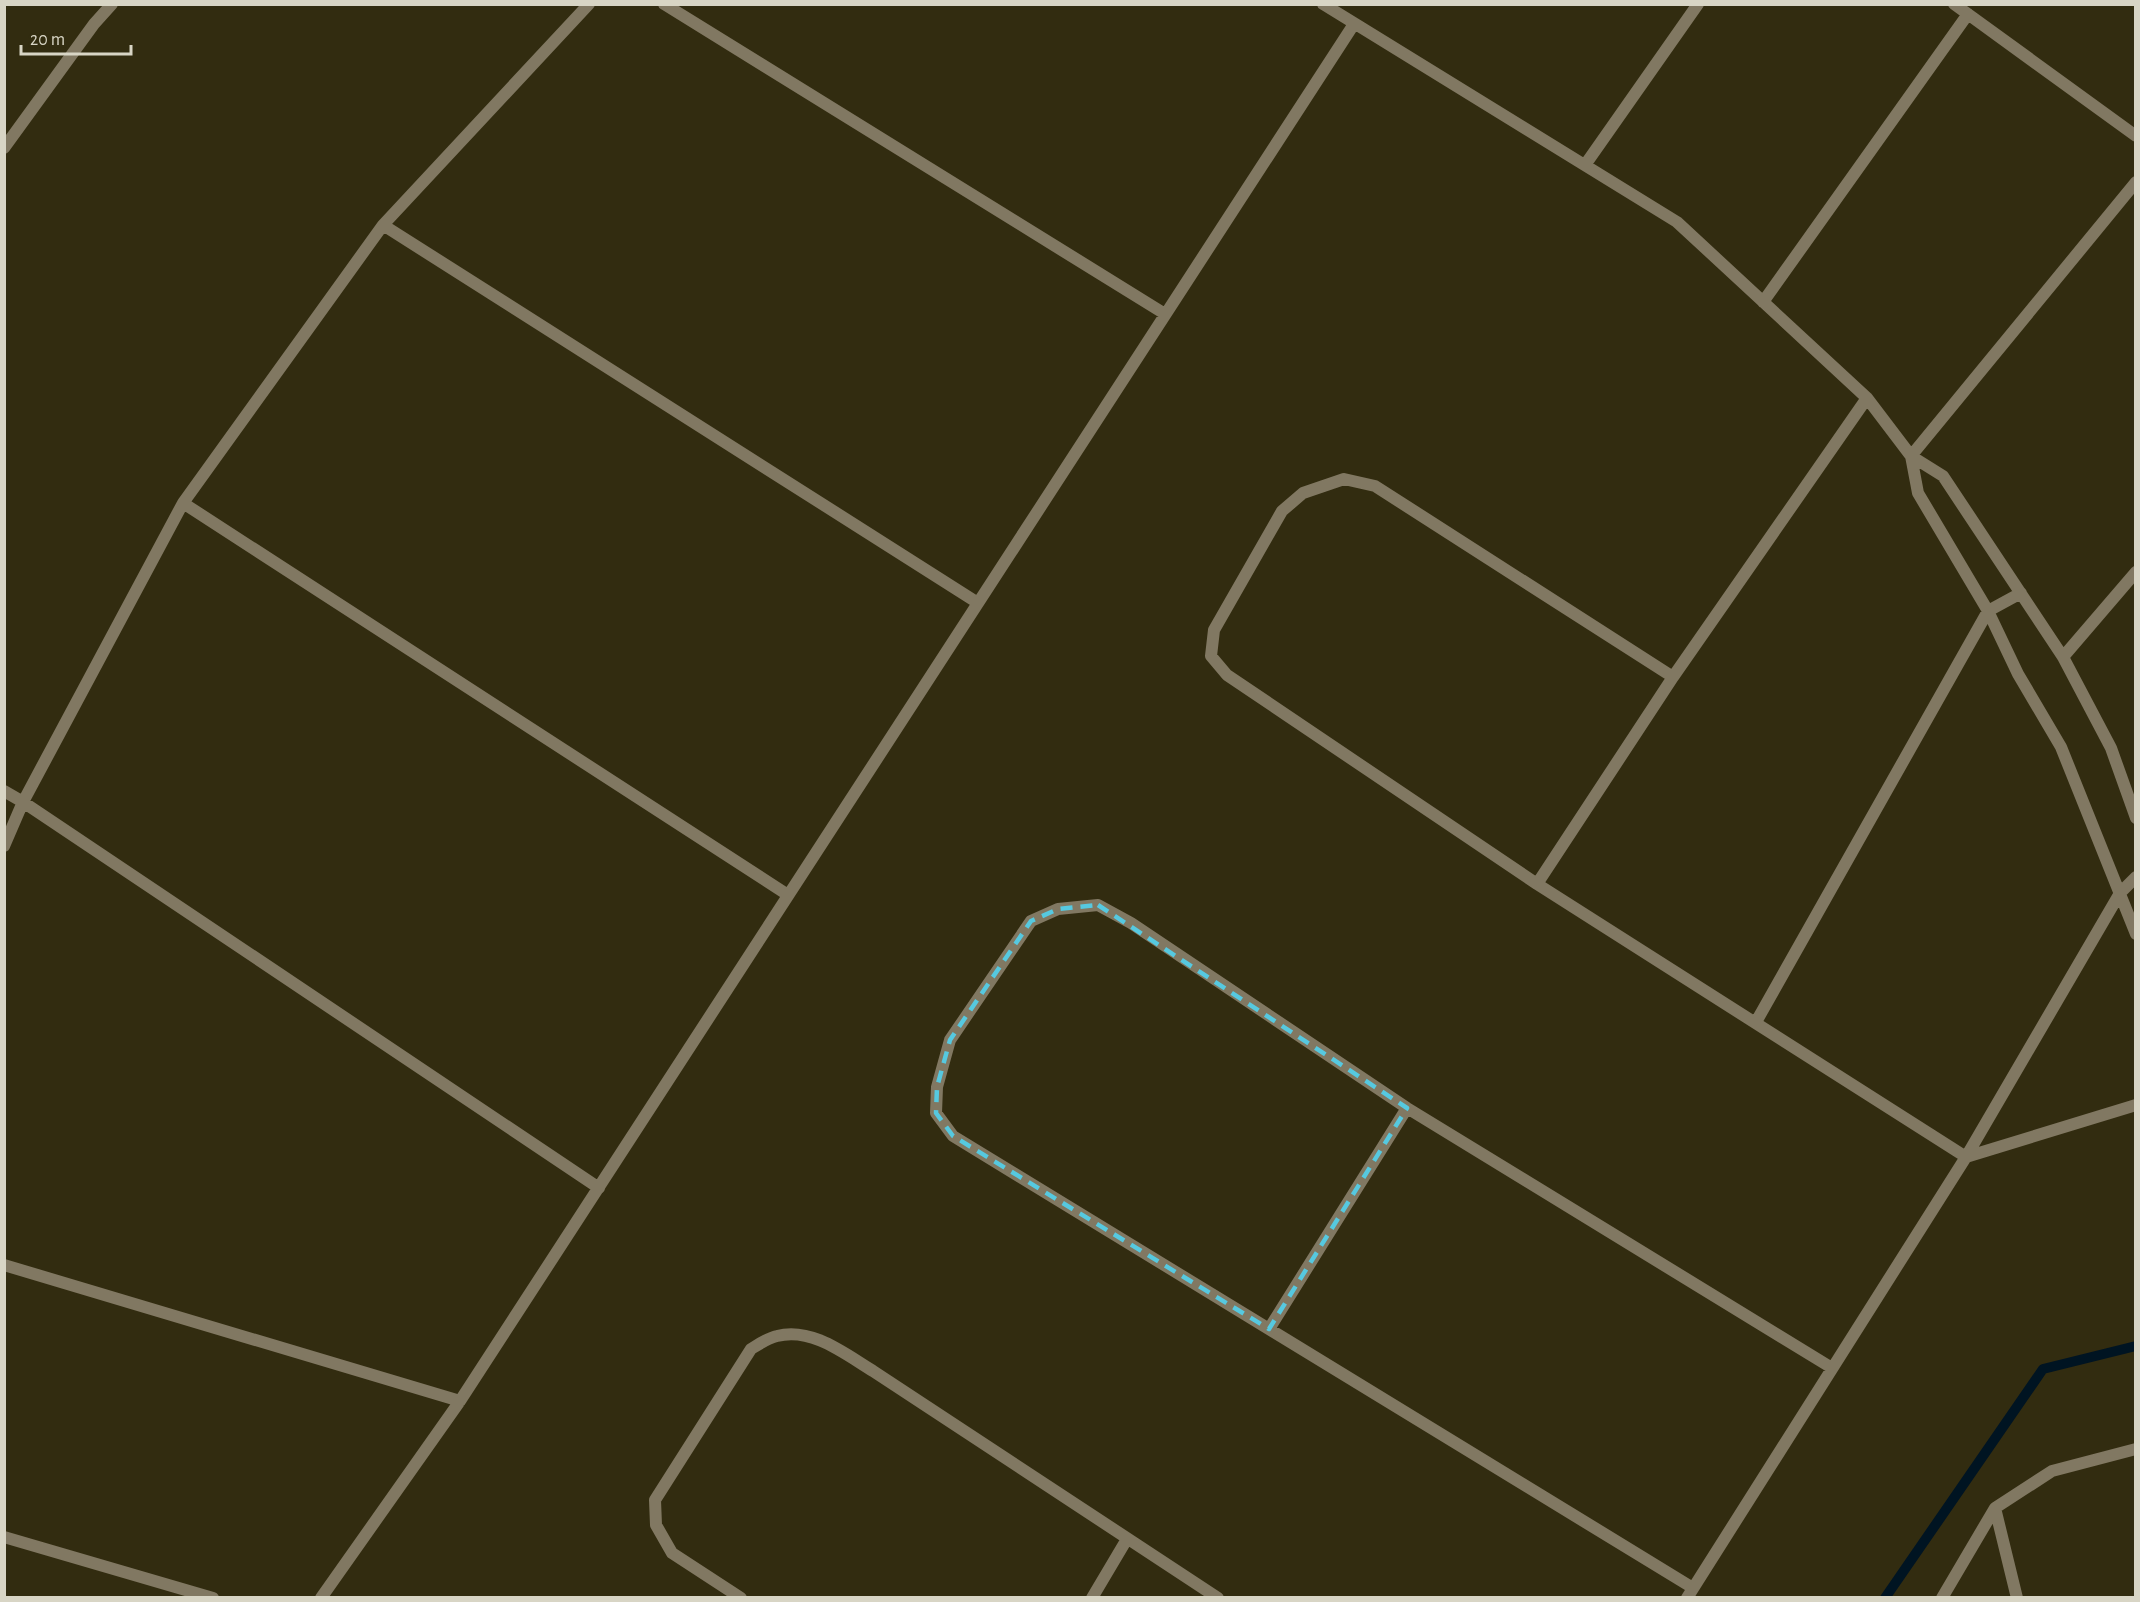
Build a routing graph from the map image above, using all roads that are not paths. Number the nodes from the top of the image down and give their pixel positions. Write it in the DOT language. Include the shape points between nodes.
graph roads {
  1 [pos="112,4"];
  2 [pos="589,4"];
  3 [pos="664,4"];
  4 [pos="1323,4"];
  5 [pos="1698,4"];
  6 [pos="1954,4"];
  7 [pos="1968,14"];
  8 [pos="1354,24"];
  9 [pos="2136,136"];
  10 [pos="4,148"];
  11 [pos="1585,165"];
  12 [pos="2136,182"];
  13 [pos="383,225"];
  14 [pos="1764,302"];
  15 [pos="1166,314"];
  16 [pos="1867,398"];
  17 [pos="1911,456"];
  18 [pos="183,504"];
  19 [pos="2136,572"];
  20 [pos="2021,593"];
  21 [pos="978,603"];
  22 [pos="1988,611"];
  23 [pos="2063,657"];
  24 [pos="1673,677"];
  25 [pos="4,791"];
  26 [pos="23,802"];
  27 [pos="2136,818"];
  28 [pos="4,846"];
  29 [pos="2136,877"];
  30 [pos="1537,884"];
  31 [pos="2120,893"];
  32 [pos="788,895"];
  33 [pos="2136,934"];
  34 [pos="1756,1022"];
  35 [pos="2136,1105"];
  36 [pos="1407,1108"];
  37 [pos="1966,1157"];
  38 [pos="599,1188"];
  39 [pos="4,1265"];
  40 [pos="1269,1329"];
  41 [pos="1832,1368"];
  42 [pos="460,1401"];
  43 [pos="2136,1449"];
  44 [pos="1995,1508"];
  45 [pos="8,1538"];
  46 [pos="1127,1539"];
  47 [pos="4,1551"];
  48 [pos="1690,1593"];
  49 [pos="213,1598"];
  50 [pos="321,1598"];
  51 [pos="741,1598"];
  52 [pos="1092,1598"];
  53 [pos="1218,1598"];
  54 [pos="1942,1598"];
  55 [pos="2017,1598"];
  1 -- 10 [label="street"];
  2 -- 13 [label="street"];
  3 -- 15 [label="street"];
  4 -- 8 [label="street"];
  5 -- 11 [label="street"];
  6 -- 7 [label="street"];
  7 -- 9 [label="street"];
  7 -- 14 [label="street"];
  8 -- 11 [label="street"];
  8 -- 15 [label="street"];
  11 -- 14 [label="street" via="1677,222"];
  12 -- 17 [label="street"];
  13 -- 18 [label="street"];
  13 -- 21 [label="street"];
  14 -- 16 [label="street"];
  15 -- 21 [label="street"];
  16 -- 17 [label="street"];
  16 -- 24 [label="street"];
  17 -- 20 [label="street" via="1943,476"];
  17 -- 22 [label="street" via="1918,493"];
  18 -- 26 [label="street"];
  18 -- 32 [label="street"];
  19 -- 23 [label="street"];
  20 -- 22 [label="street"];
  20 -- 23 [label="street"];
  21 -- 32 [label="street"];
  22 -- 31 [label="street" via="2018,674 2061,747"];
  22 -- 34 [label="street"];
  23 -- 27 [label="street" via="2111,748"];
  24 -- 30 [label="street"];
  24 -- 30 [label="street" via="1375,486 1344,480 1304,493 1282,512 1214,630 1211,656 1227,675"];
  25 -- 26 [label="street"];
  26 -- 28 [label="street"];
  26 -- 38 [label="street"];
  29 -- 31 [label="street"];
  30 -- 34 [label="street"];
  31 -- 33 [label="street"];
  31 -- 37 [label="street"];
  32 -- 38 [label="street"];
  34 -- 37 [label="street"];
  35 -- 37 [label="street"];
  36 -- 40 [label="street"];
  36 -- 40 [label="street" via="1131,923 1098,905 1058,909 1031,921 950,1040 937,1087 936,1113 953,1136"];
  36 -- 41 [label="street"];
  37 -- 41 [label="street"];
  38 -- 42 [label="street"];
  39 -- 42 [label="street"];
  40 -- 48 [label="street"];
  41 -- 48 [label="street"];
  42 -- 50 [label="street"];
  43 -- 44 [label="street" via="2052,1471"];
  44 -- 54 [label="street"];
  44 -- 55 [label="street"];
  45 -- 47 [label="street"];
  45 -- 49 [label="street"];
  46 -- 51 [label="street" via="828,1343 796,1333 775,1336 751,1348 655,1500 656,1525 672,1553"];
  46 -- 52 [label="street"];
  46 -- 53 [label="street"];
}
